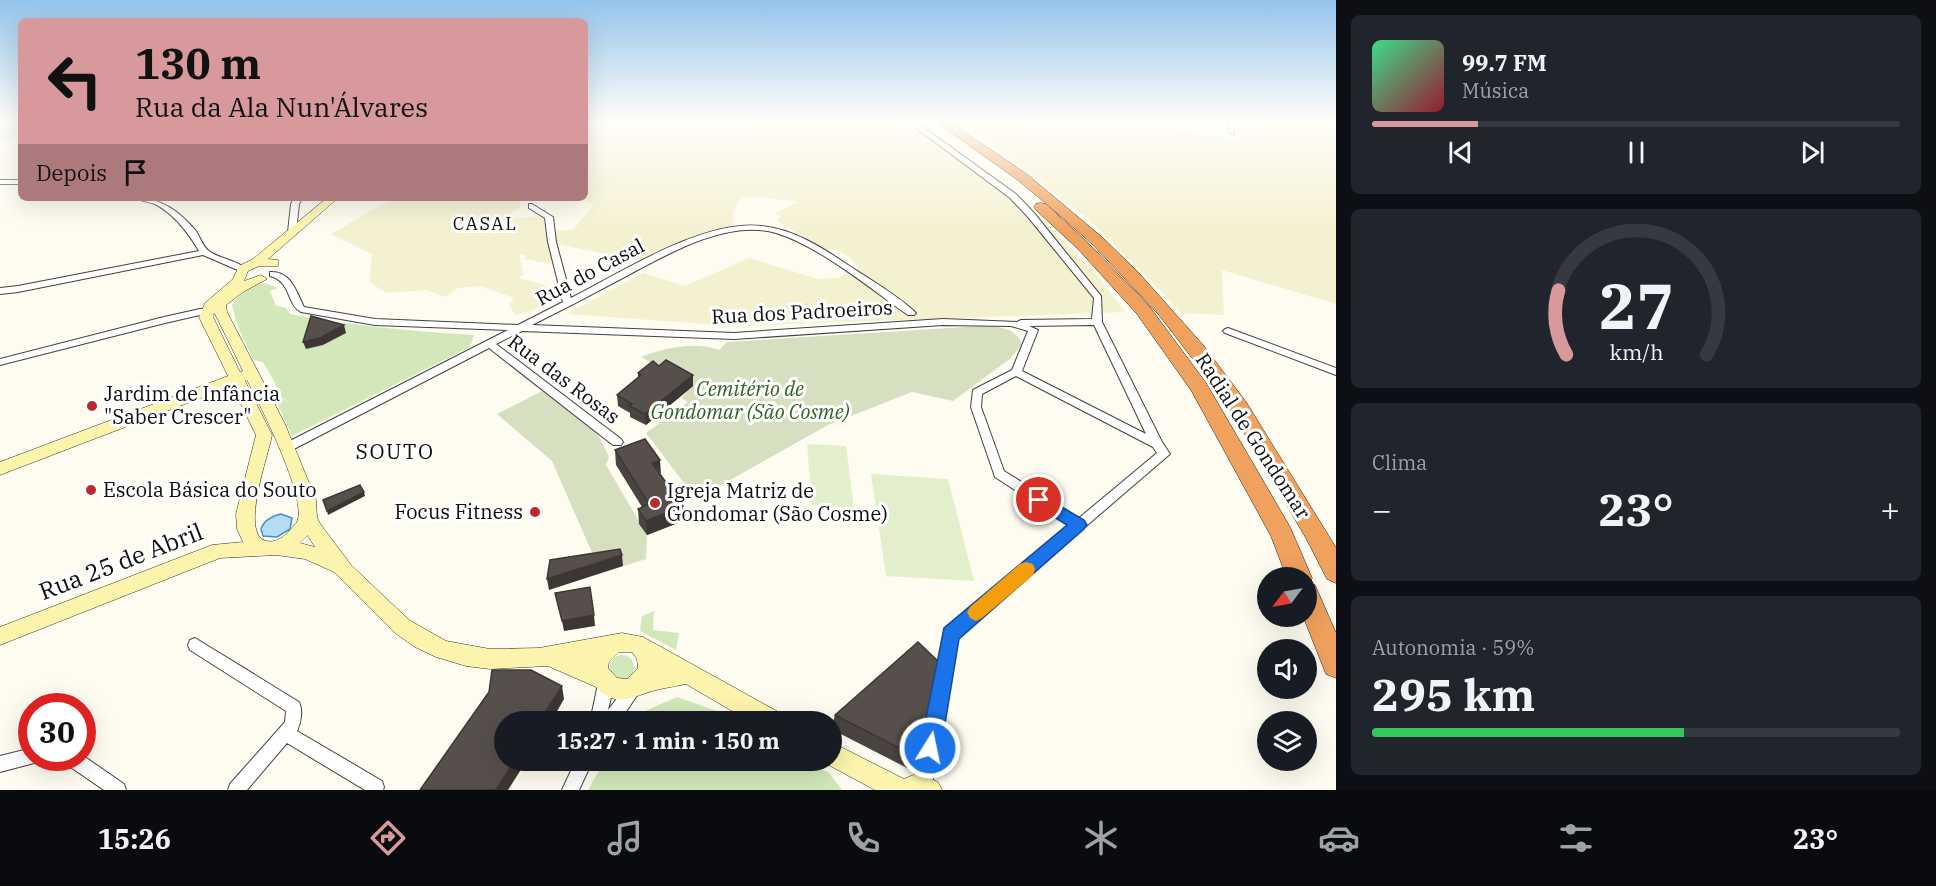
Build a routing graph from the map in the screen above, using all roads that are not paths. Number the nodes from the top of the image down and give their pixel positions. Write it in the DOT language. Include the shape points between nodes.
graph roads {
  1 [pos="964,159"];
  2 [pos="989,159"];
  3 [pos="991,159"];
  4 [pos="18,181"];
  5 [pos="0,182"];
  6 [pos="156,201"];
  7 [pos="296,201"];
  8 [pos="329,201"];
  9 [pos="532,206"];
  10 [pos="292,232"];
  11 [pos="279,246"];
  12 [pos="204,252"];
  13 [pos="257,262"];
  14 [pos="274,268"];
  15 [pos="242,273"];
  16 [pos="261,279"];
  17 [pos="0,291"];
  18 [pos="568,303"];
  19 [pos="213,312"];
  20 [pos="911,313"];
  21 [pos="1097,322"];
  22 [pos="1012,323"];
  23 [pos="526,327"];
  24 [pos="1228,331"];
  25 [pos="490,344"];
  26 [pos="0,362"];
  27 [pos="1016,372"];
  28 [pos="1336,372"];
  29 [pos="244,376"];
  30 [pos="617,442"];
  31 [pos="1157,444"];
  32 [pos="286,448"];
  33 [pos="0,469"];
  34 [pos="308,518"];
  35 [pos="1079,525"];
  36 [pos="269,548"];
  37 [pos="337,566"];
  38 [pos="1296,567"];
  39 [pos="1336,572"];
  40 [pos="1317,619"];
  41 [pos="0,636"];
  42 [pos="195,645"];
  43 [pos="610,646"];
  44 [pos="641,648"];
  45 [pos="550,657"];
  46 [pos="1336,665"];
  47 [pos="688,673"];
  48 [pos="604,682"];
  49 [pos="637,686"];
  50 [pos="600,711"];
  51 [pos="618,711"];
  52 [pos="755,711"];
  53 [pos="285,733"];
  54 [pos="18,760"];
  55 [pos="842,760"];
  56 [pos="0,764"];
  57 [pos="91,771"];
  58 [pos="580,771"];
  59 [pos="376,787"];
  60 [pos="920,789"];
  61 [pos="118,790"];
  62 [pos="236,790"];
  63 [pos="570,790"];
  64 [pos="900,790"];
  1 -- 21 [label="street" via="1031,215 1098,298"];
  2 -- 38 [label="highway, Radial de Gondomar" via="1083,246 1143,310 1199,388 1282,534"];
  3 -- 39 [label="highway, Radial de Gondomar" via="1047,195 1104,245 1167,310 1228,390"];
  4 -- 5 [label="street"];
  6 -- 12 [label="street" via="193,233"];
  7 -- 10 [label="street"];
  8 -- 10 [label="main road"];
  9 -- 18 [label="street" via="549,217"];
  10 -- 11 [label="main road"];
  11 -- 13 [label="main road"];
  11 -- 14 [label="main road"];
  12 -- 15 [label="street"];
  12 -- 17 [label="street"];
  13 -- 14 [label="main road"];
  13 -- 15 [label="main road"];
  14 -- 16 [label="main road"];
  14 -- 23 [label="street, Rua dos Padroeiros" via="290,283 302,309 375,322"];
  15 -- 16 [label="main road" via="248,280"];
  15 -- 19 [label="main road" via="237,283 221,295"];
  16 -- 19 [label="main road" via="242,285"];
  18 -- 20 [label="street, Rua do Casal" via="697,238 760,228 806,242"];
  18 -- 23 [label="street, Rua do Casal"];
  19 -- 26 [label="street"];
  19 -- 29 [label="main road" via="206,317"];
  21 -- 22 [label="street, Rua dos Padroeiros"];
  21 -- 31 [label="street"];
  22 -- 23 [label="street, Rua dos Padroeiros" via="943,322 734,336"];
  22 -- 27 [label="street" via="1033,330"];
  23 -- 25 [label="street, Rua do Casal"];
  24 -- 28 [label="street"];
  25 -- 30 [label="street, Rua das Rosas"];
  25 -- 32 [label="street, Rua do Casal"];
  27 -- 31 [label="street"];
  27 -- 35 [label="street" via="977,392 976,407 999,474"];
  29 -- 32 [label="main road"];
  29 -- 33 [label="main road"];
  29 -- 36 [label="main road" via="264,435 244,511 245,532 255,546"];
  31 -- 35 [label="street" via="1164,454"];
  32 -- 34 [label="main road" via="307,500"];
  34 -- 36 [label="main road" via="298,536"];
  34 -- 37 [label="main road"];
  35 -- 60 [label="street" via="950,634"];
  36 -- 37 [label="main road, Rua 25 de Abril" via="307,552"];
  36 -- 41 [label="main road, Rua 25 de Abril" via="219,550"];
  37 -- 45 [label="main road" via="402,626 438,648 478,657"];
  40 -- 46 [label="highway"];
  42 -- 53 [label="street" via="294,707 292,724"];
  43 -- 44 [label="main road" via="622,642"];
  43 -- 45 [label="main road"];
  43 -- 48 [label="main road" via="598,665"];
  44 -- 47 [label="main road"];
  44 -- 49 [label="main road" via="647,655 649,670"];
  45 -- 48 [label="main road"];
  47 -- 49 [label="main road"];
  47 -- 52 [label="main road"];
  48 -- 49 [label="main road" via="619,690"];
  48 -- 50 [label="street"];
  49 -- 51 [label="street"];
  53 -- 59 [label="street"];
  53 -- 62 [label="street"];
  54 -- 56 [label="street"];
  55 -- 64 [label="main road"];
  57 -- 61 [label="street"];
  58 -- 63 [label="street"];
}
